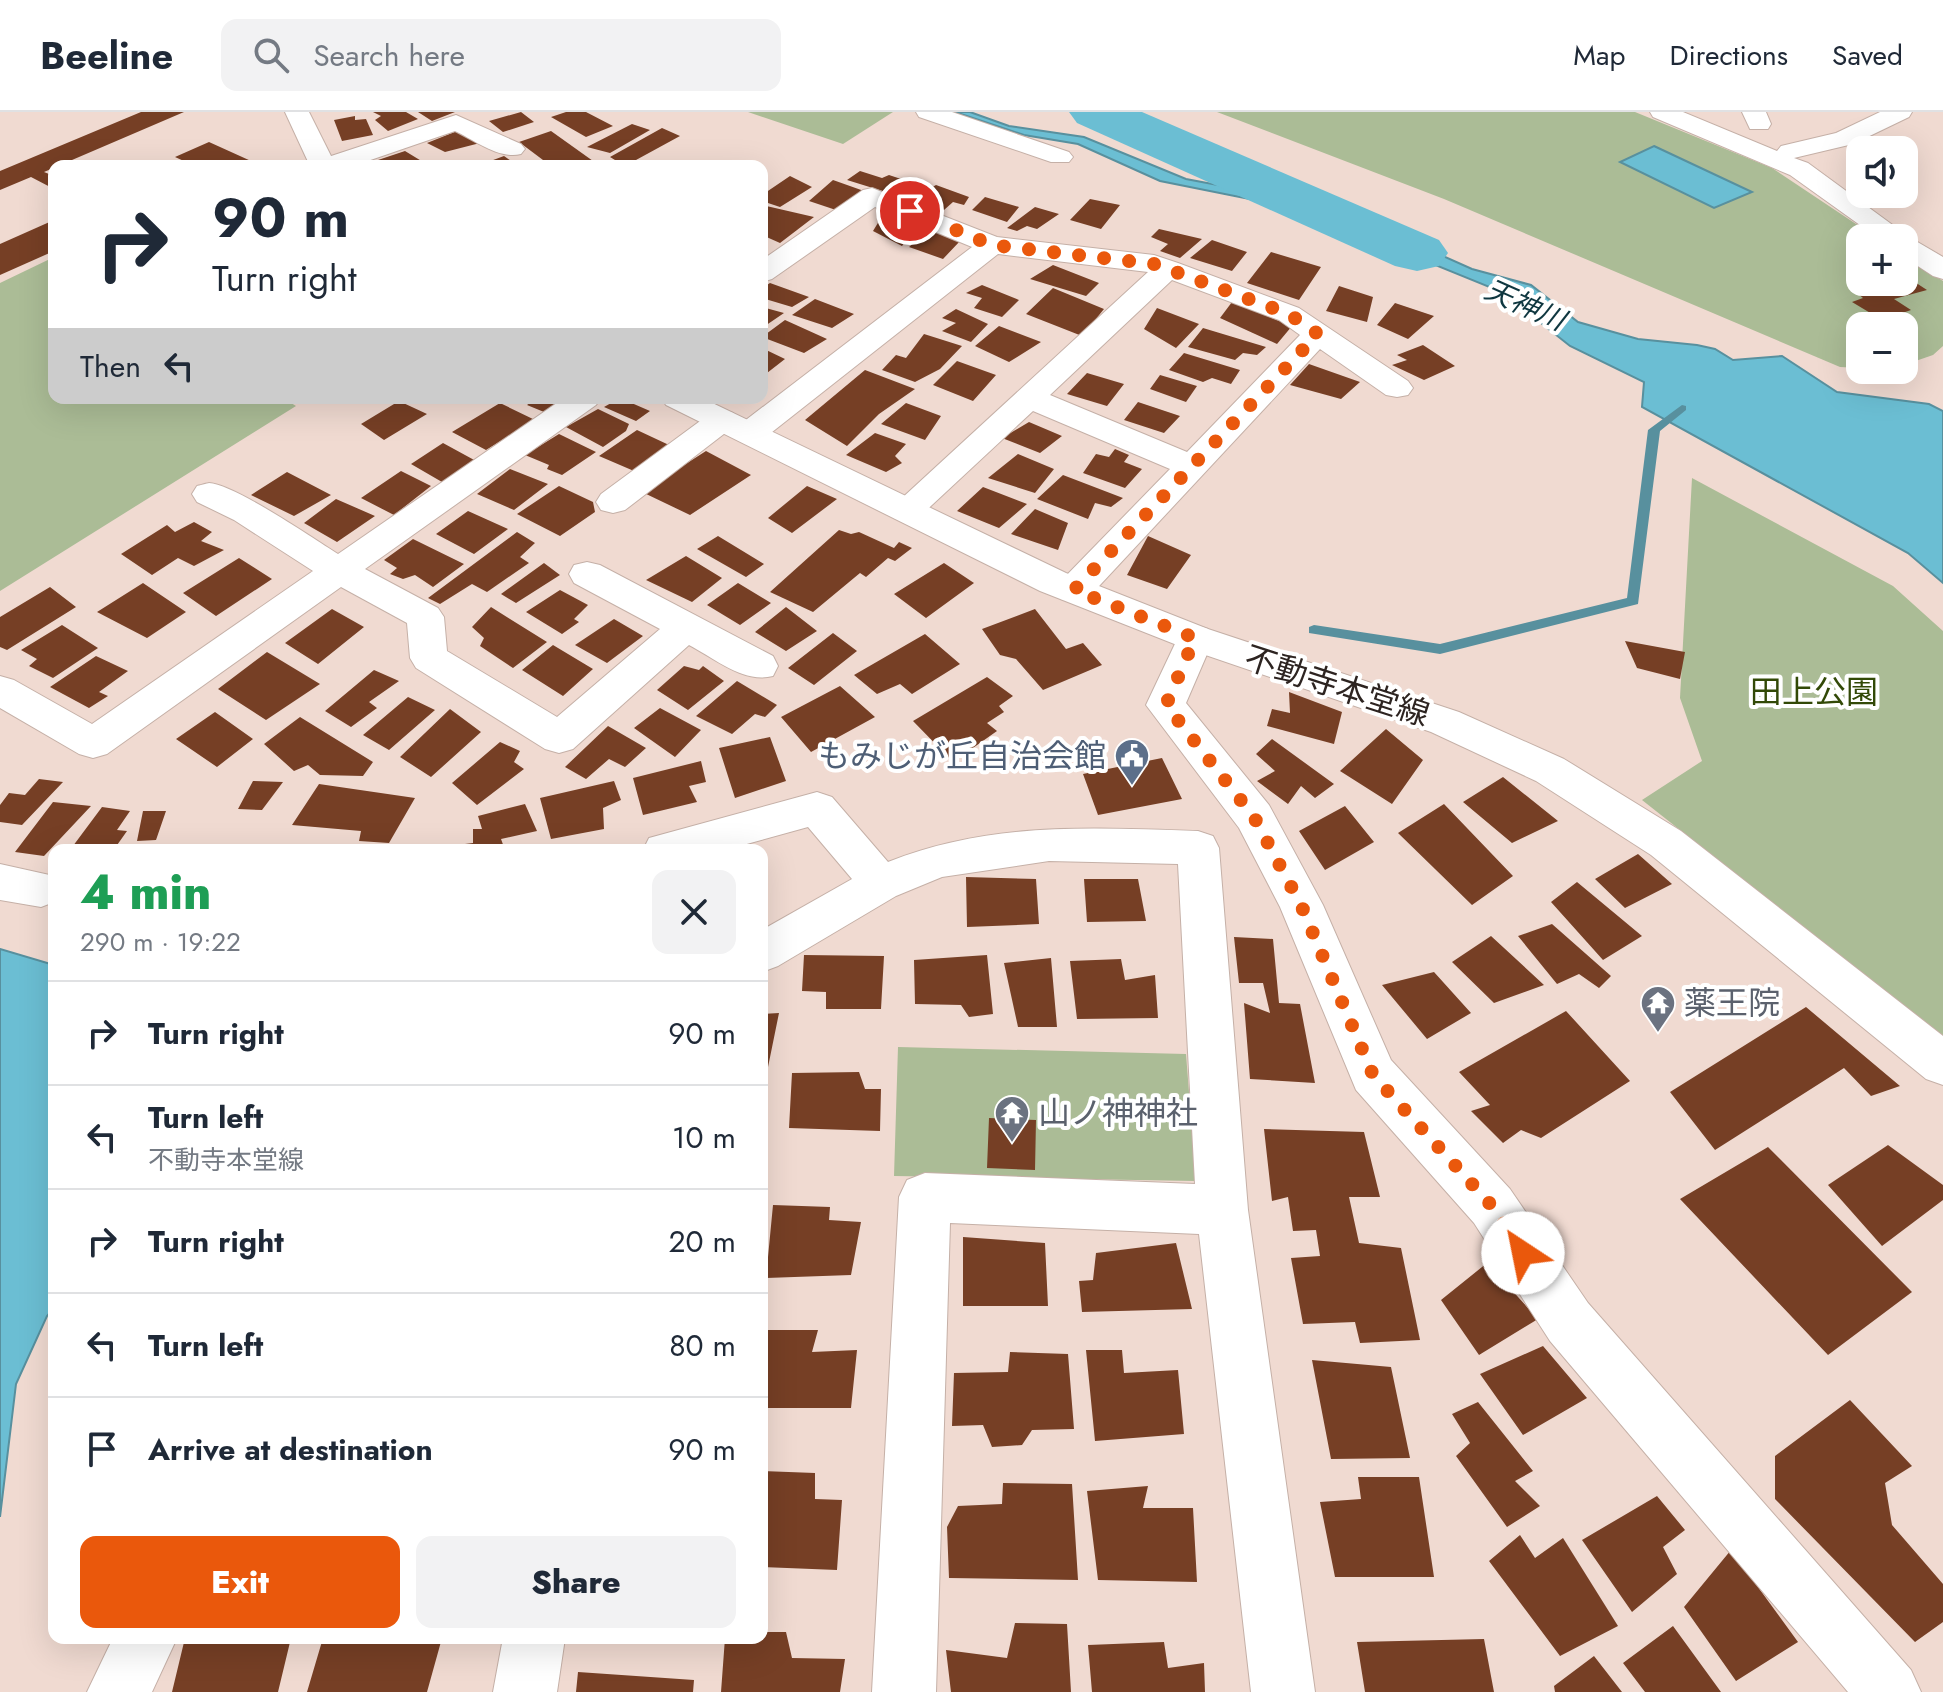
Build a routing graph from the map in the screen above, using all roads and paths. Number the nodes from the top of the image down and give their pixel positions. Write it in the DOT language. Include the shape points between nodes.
graph roads {
  1 [pos="297,112"];
  2 [pos="928,112"];
  3 [pos="1662,112"];
  4 [pos="1900,112"];
  5 [pos="1750,116"];
  6 [pos="512,149"];
  7 [pos="1060,157"];
  8 [pos="323,160"];
  9 [pos="344,160"];
  10 [pos="1795,160"];
  11 [pos="1878,224"];
  12 [pos="992,245"];
  13 [pos="1918,253"];
  14 [pos="768,269"];
  15 [pos="1168,269"];
  16 [pos="1943,270"];
  17 [pos="1318,334"];
  18 [pos="1397,388"];
  19 [pos="1028,397"];
  20 [pos="768,403"];
  21 [pos="577,404"];
  22 [pos="690,404"];
  23 [pos="767,404"];
  24 [pos="736,426"];
  25 [pos="1192,466"];
  26 [pos="209,494"];
  27 [pos="613,502"];
  28 [pos="906,510"];
  29 [pos="340,571"];
  30 [pos="587,574"];
  31 [pos="1074,590"];
  32 [pos="686,627"];
  33 [pos="1195,638"];
  34 [pos="759,666"];
  35 [pos="0,690"];
  36 [pos="686,844"];
  37 [pos="881,884"];
  38 [pos="768,950"];
  39 [pos="1943,1064"];
  40 [pos="1222,1210"];
  41 [pos="143,1644"];
  42 [pos="533,1644"];
  43 [pos="119,1692"];
  44 [pos="525,1692"];
  45 [pos="904,1692"];
  46 [pos="1283,1692"];
  47 [pos="1889,1692"];
  1 -- 8 [label="street"];
  2 -- 7 [label="street"];
  3 -- 10 [label="street"];
  4 -- 10 [label="street"];
  5 -- 10 [label="street"];
  6 -- 9 [label="street" via="456,122"];
  10 -- 11 [label="street"];
  12 -- 14 [label="street" via="872,196"];
  12 -- 15 [label="street"];
  12 -- 20 [label="street"];
  13 -- 16 [label="street"];
  15 -- 17 [label="street" via="1289,314"];
  15 -- 19 [label="street"];
  17 -- 18 [label="street"];
  17 -- 25 [label="street"];
  19 -- 25 [label="street"];
  19 -- 28 [label="street"];
  21 -- 29 [label="street"];
  22 -- 24 [label="street, 不動寺本堂線"];
  23 -- 24 [label="street"];
  24 -- 27 [label="street"];
  24 -- 28 [label="street, 不動寺本堂線"];
  25 -- 31 [label="street"];
  26 -- 29 [label="street"];
  28 -- 31 [label="street, 不動寺本堂線"];
  29 -- 32 [label="street" via="425,617 429,658 559,738"];
  29 -- 35 [label="street" via="93,743"];
  30 -- 32 [label="street"];
  31 -- 33 [label="street, 不動寺本堂線"];
  32 -- 34 [label="street"];
  33 -- 39 [label="street, 不動寺本堂線" via="1445,722 1550,770 1666,843"];
  33 -- 47 [label="street" via="1166,705 1254,817 1301,905 1373,1075 1492,1206 1569,1322"];
  36 -- 37 [label="street" via="817,808"];
  37 -- 38 [label="street"];
  37 -- 40 [label="street" via="937,861 1049,844 1198,848"];
  40 -- 45 [label="street" via="925,1197"];
  40 -- 46 [label="street"];
  41 -- 43 [label="street"];
  42 -- 44 [label="street"];
}
